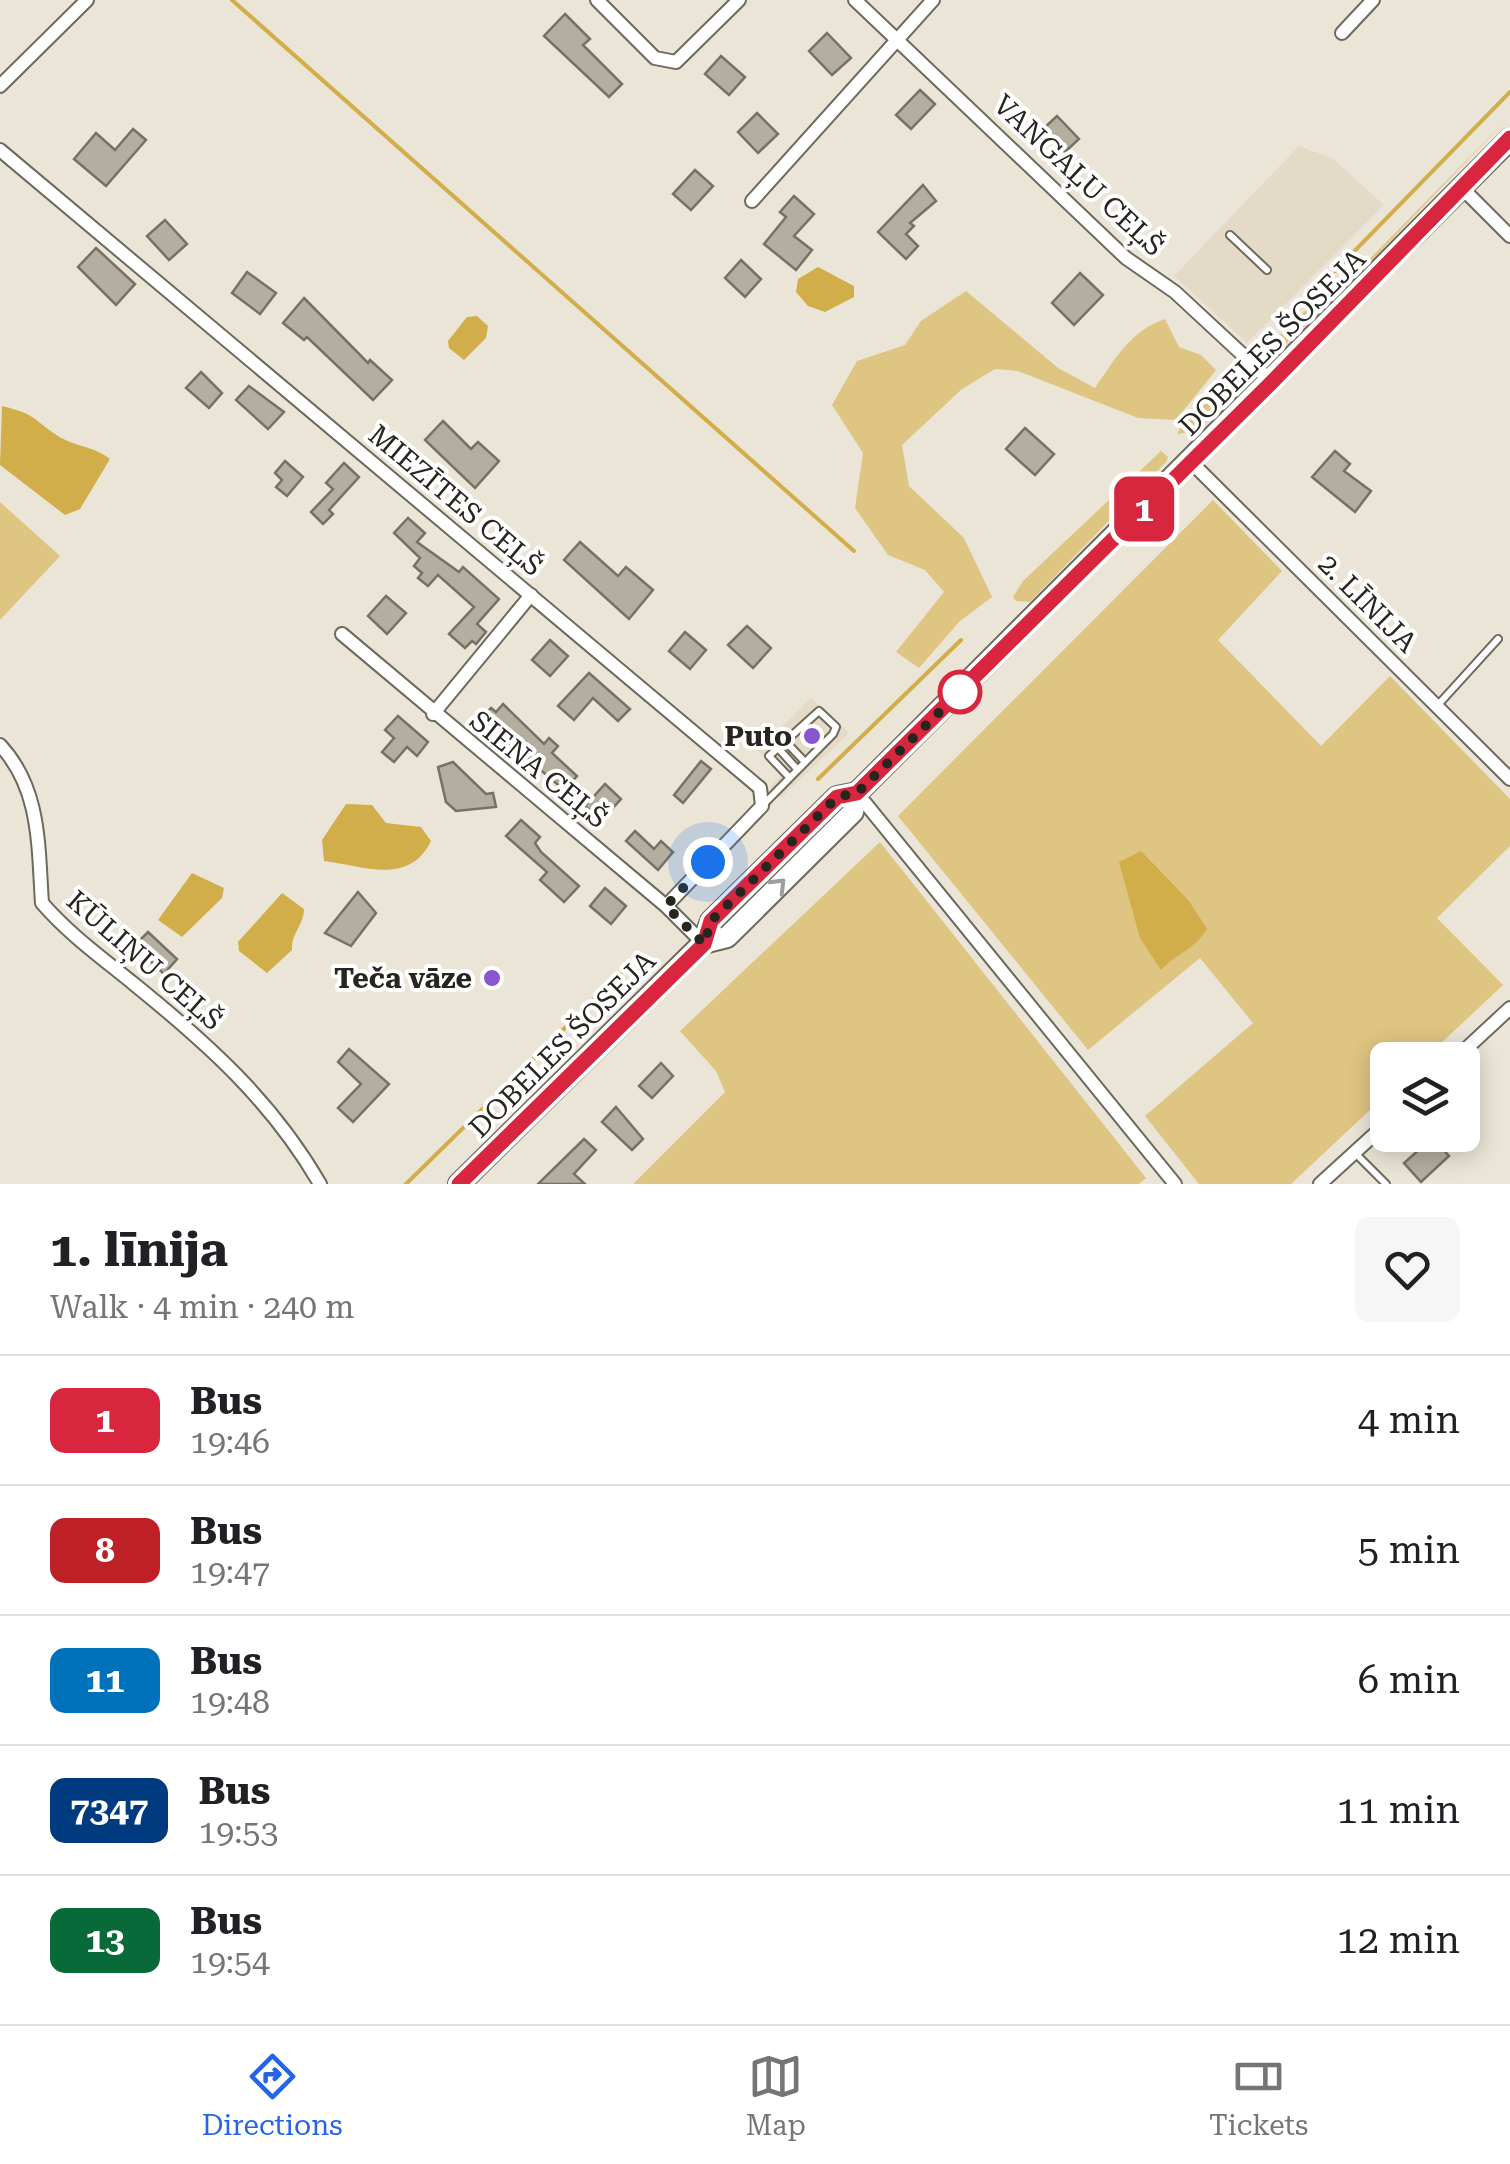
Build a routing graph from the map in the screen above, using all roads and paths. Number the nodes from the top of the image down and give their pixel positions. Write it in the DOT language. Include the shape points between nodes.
graph roads {
  1 [pos="87,0"];
  2 [pos="596,0"];
  3 [pos="740,0"];
  4 [pos="855,0"];
  5 [pos="933,0"];
  6 [pos="1373,0"];
  7 [pos="1342,33"];
  8 [pos="897,39"];
  9 [pos="0,86"];
  10 [pos="1510,138"];
  11 [pos="0,150"];
  12 [pos="1463,189"];
  13 [pos="752,200"];
  14 [pos="1230,235"];
  15 [pos="1510,236"];
  16 [pos="1267,270"];
  17 [pos="1272,382"];
  18 [pos="1192,462"];
  19 [pos="531,596"];
  20 [pos="342,634"];
  21 [pos="1498,639"];
  22 [pos="1436,706"];
  23 [pos="433,714"];
  24 [pos="791,739"];
  25 [pos="0,745"];
  26 [pos="778,748"];
  27 [pos="808,756"];
  28 [pos="798,769"];
  29 [pos="789,777"];
  30 [pos="1510,779"];
  31 [pos="857,793"];
  32 [pos="762,806"];
  33 [pos="666,906"];
  34 [pos="704,944"];
  35 [pos="1510,1008"];
  36 [pos="1473,1042"];
  37 [pos="1370,1138"];
  38 [pos="1354,1152"];
  39 [pos="320,1184"];
  40 [pos="459,1184"];
  41 [pos="1175,1184"];
  42 [pos="1320,1184"];
  43 [pos="1386,1184"];
  1 -- 9 [label="street"];
  2 -- 3 [label="street" via="656,58 676,62"];
  4 -- 8 [label="street, VANGAĻU CEĻŠ"];
  5 -- 8 [label="street"];
  6 -- 7 [label="street"];
  8 -- 13 [label="street"];
  8 -- 17 [label="street, VANGAĻU CEĻŠ" via="1126,258 1175,292"];
  10 -- 12 [label="main road, DOBELES ŠOSEJA"];
  11 -- 19 [label="street, MIEZĪTES CEĻŠ"];
  12 -- 15 [label="street"];
  12 -- 17 [label="main road, DOBELES ŠOSEJA"];
  14 -- 16 [label="lane"];
  17 -- 18 [label="main road, DOBELES ŠOSEJA"];
  18 -- 22 [label="street, 2. LĪNIJA"];
  18 -- 31 [label="main road, DOBELES ŠOSEJA"];
  19 -- 23 [label="street"];
  19 -- 32 [label="street, MIEZĪTES CEĻŠ" via="760,788"];
  20 -- 23 [label="street, SIENA CEĻŠ"];
  21 -- 22 [label="lane"];
  22 -- 30 [label="street, 2. LĪNIJA"];
  23 -- 33 [label="street, SIENA CEĻŠ"];
  24 -- 26 [label="lane"];
  24 -- 27 [label="lane"];
  24 -- 27 [label="lane" via="820,711 830,720 836,727"];
  25 -- 39 [label="street, KŪLIŅU CEĻŠ" via="26,779 38,822 42,903 258,1093"];
  26 -- 28 [label="lane"];
  26 -- 29 [label="lane" via="770,756"];
  27 -- 28 [label="lane"];
  28 -- 29 [label="lane"];
  29 -- 32 [label="lane"];
  31 -- 34 [label="main road, DOBELES ŠOSEJA" via="852,812 726,937"];
  31 -- 41 [label="street"];
  32 -- 33 [label="street"];
  33 -- 34 [label="street, SIENA CEĻŠ"];
  34 -- 40 [label="main road, DOBELES ŠOSEJA"];
  35 -- 36 [label="street"];
  37 -- 38 [label="street"];
  38 -- 42 [label="street"];
  38 -- 43 [label="lane"];
}
